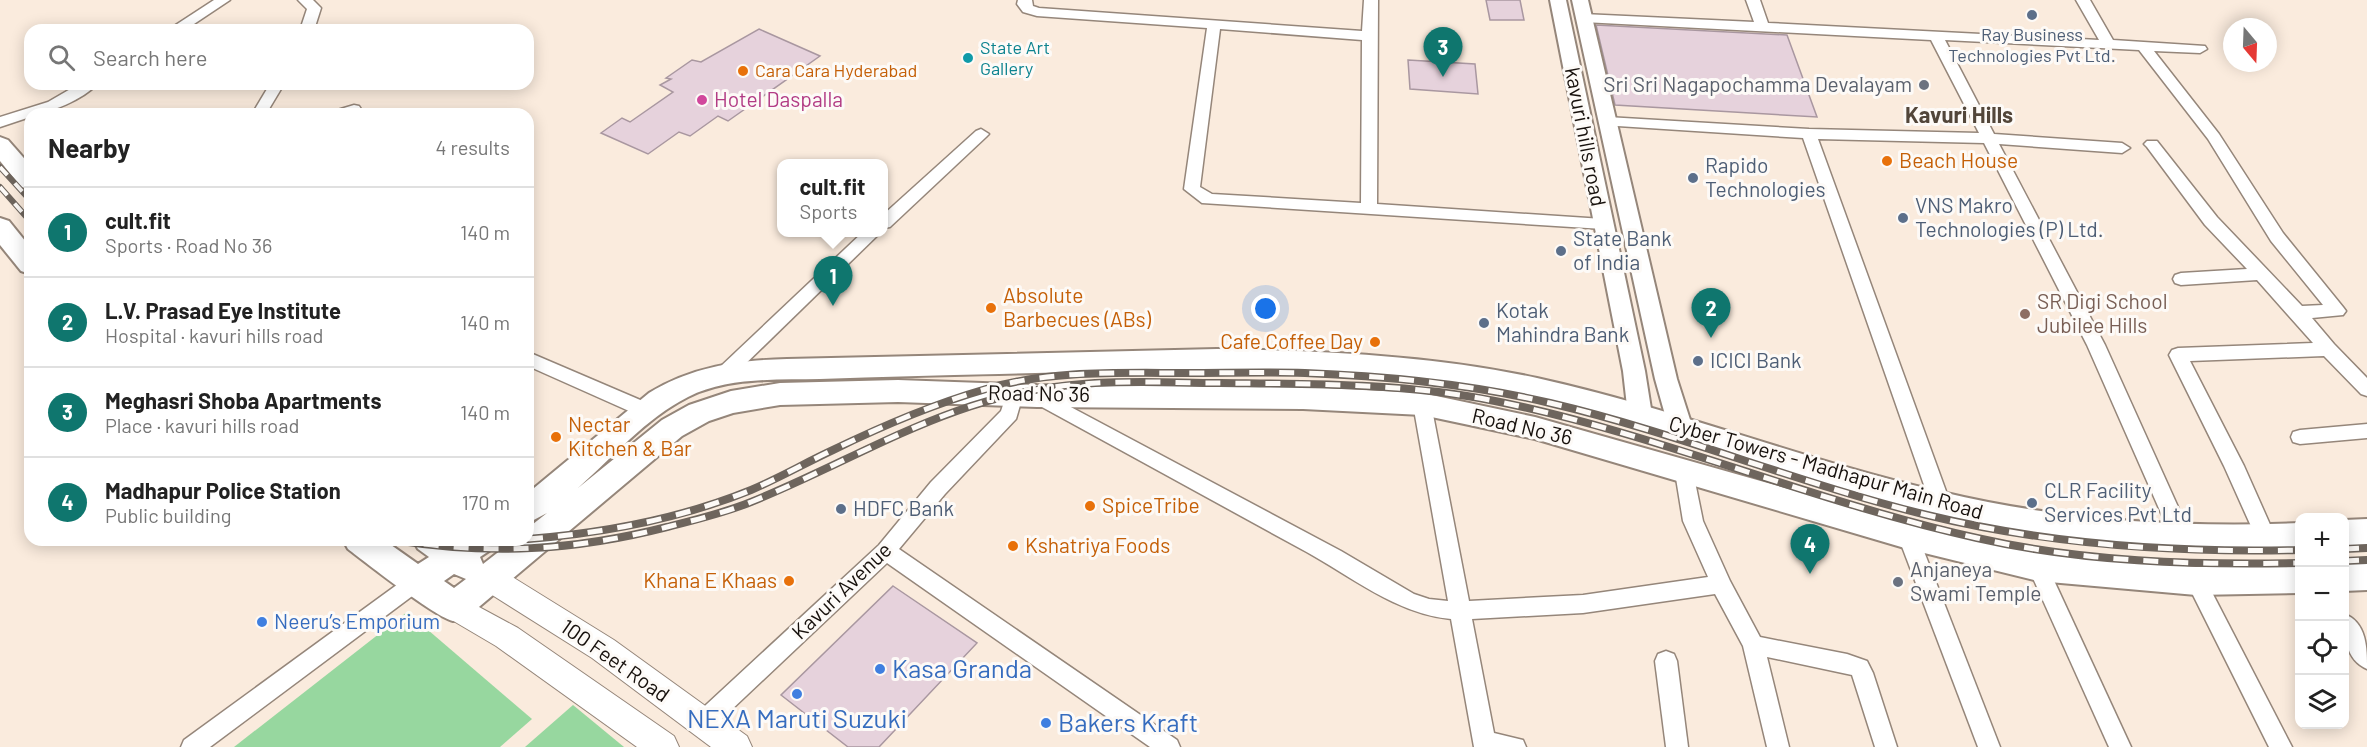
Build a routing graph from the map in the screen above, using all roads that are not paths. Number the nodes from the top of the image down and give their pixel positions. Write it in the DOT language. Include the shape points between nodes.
graph roads {
  1 [pos="223,0"];
  2 [pos="305,0"];
  3 [pos="1025,0"];
  4 [pos="1371,0"];
  5 [pos="1558,0"];
  6 [pos="1753,0"];
  7 [pos="2083,0"];
  8 [pos="1581,9"];
  9 [pos="185,24"];
  10 [pos="309,24"];
  11 [pos="1214,26"];
  12 [pos="1762,27"];
  13 [pos="1935,34"];
  14 [pos="1369,36"];
  15 [pos="2108,43"];
  16 [pos="2142,45"];
  17 [pos="2200,49"];
  18 [pos="79,90"];
  19 [pos="273,90"];
  20 [pos="44,108"];
  21 [pos="263,108"];
  22 [pos="24,114"];
  23 [pos="0,122"];
  24 [pos="1607,122"];
  25 [pos="981,134"];
  26 [pos="1809,134"];
  27 [pos="1987,138"];
  28 [pos="2152,144"];
  29 [pos="0,145"];
  30 [pos="2122,148"];
  31 [pos="24,174"];
  32 [pos="1369,210"];
  33 [pos="888,219"];
  34 [pos="1603,224"];
  35 [pos="0,227"];
  36 [pos="868,237"];
  37 [pos="24,257"];
  38 [pos="2260,274"];
  39 [pos="2181,279"];
  40 [pos="2298,312"];
  41 [pos="2328,349"];
  42 [pos="1294,361"];
  43 [pos="1632,361"];
  44 [pos="534,362"];
  45 [pos="1662,362"];
  46 [pos="726,372"];
  47 [pos="2367,389"];
  48 [pos="1026,396"];
  49 [pos="1290,397"];
  50 [pos="1422,404"];
  51 [pos="645,410"];
  52 [pos="1640,415"];
  53 [pos="1681,429"];
  54 [pos="2367,430"];
  55 [pos="2300,437"];
  56 [pos="1685,472"];
  57 [pos="1941,504"];
  58 [pos="534,506"];
  59 [pos="2367,532"];
  60 [pos="2349,533"];
  61 [pos="1908,536"];
  62 [pos="2295,536"];
  63 [pos="2182,538"];
  64 [pos="2266,538"];
  65 [pos="534,542"];
  66 [pos="367,546"];
  67 [pos="530,546"];
  68 [pos="441,548"];
  69 [pos="886,551"];
  70 [pos="2038,567"];
  71 [pos="2367,576"];
  72 [pos="2349,577"];
  73 [pos="490,579"];
  74 [pos="2295,579"];
  75 [pos="2196,581"];
  76 [pos="416,582"];
  77 [pos="1721,584"];
  78 [pos="455,607"];
  79 [pos="1460,611"];
  80 [pos="2349,631"];
  81 [pos="1753,645"];
  82 [pos="2367,659"];
  83 [pos="1666,660"];
  84 [pos="702,723"];
  85 [pos="1485,745"];
  86 [pos="192,747"];
  87 [pos="663,747"];
  88 [pos="736,747"];
  89 [pos="1169,747"];
  90 [pos="1515,747"];
  91 [pos="1677,747"];
  92 [pos="1778,747"];
  93 [pos="1886,747"];
  94 [pos="1989,747"];
  95 [pos="2120,747"];
  96 [pos="2281,747"];
  1 -- 9 [label="street"];
  2 -- 10 [label="street" via="314,8"];
  3 -- 11 [label="street" via="1028,9 1037,12"];
  4 -- 14 [label="street"];
  5 -- 34 [label="street, kavuri hills road"];
  6 -- 12 [label="street"];
  7 -- 15 [label="street"];
  8 -- 12 [label="street, kavuri hills road"];
  8 -- 24 [label="street, kavuri hills road"];
  11 -- 14 [label="street"];
  11 -- 32 [label="street" via="1192,189 1195,193 1208,199"];
  12 -- 13 [label="street, kavuri hills road"];
  13 -- 15 [label="street, kavuri hills road"];
  13 -- 27 [label="street"];
  14 -- 32 [label="street"];
  15 -- 16 [label="street, kavuri hills road"];
  16 -- 17 [label="street, kavuri hills road"];
  16 -- 40 [label="street" via="2214,137 2277,237 2337,311"];
  18 -- 20 [label="street"];
  19 -- 21 [label="street"];
  22 -- 23 [label="street"];
  24 -- 26 [label="street"];
  24 -- 45 [label="street, kavuri hills road"];
  25 -- 33 [label="street"];
  26 -- 27 [label="street"];
  26 -- 57 [label="street"];
  27 -- 30 [label="street"];
  27 -- 63 [label="street" via="2096,345"];
  28 -- 38 [label="street" via="2211,221"];
  29 -- 31 [label="main road"];
  32 -- 34 [label="street"];
  34 -- 43 [label="street, kavuri hills road"];
  35 -- 37 [label="main road"];
  36 -- 46 [label="street"];
  38 -- 39 [label="street"];
  38 -- 40 [label="street"];
  40 -- 41 [label="street"];
  41 -- 47 [label="street"];
  41 -- 64 [label="street" via="2178,355"];
  42 -- 46 [label="main road, Road No 36" via="1023,363"];
  42 -- 49 [label="main road"];
  42 -- 52 [label="main road, Road No 36" via="1355,363 1463,377 1539,389"];
  43 -- 45 [label="street"];
  43 -- 52 [label="street, kavuri hills road"];
  44 -- 51 [label="street"];
  45 -- 53 [label="street, kavuri hills road"];
  46 -- 51 [label="main road, Road No 36" via="679,390"];
  48 -- 49 [label="main road, Road No 36"];
  48 -- 65 [label="main road, Road No 36" via="898,391 780,394 731,402 699,412 672,428"];
  48 -- 69 [label="street, Kavuri Avenue" via="938,488"];
  48 -- 79 [label="street" via="1334,557 1407,600 1429,608"];
  49 -- 50 [label="main road, Road No 36"];
  50 -- 56 [label="main road, Road No 36" via="1535,428"];
  50 -- 79 [label="street"];
  51 -- 58 [label="main road, Road No 36"];
  52 -- 53 [label="main road, Cyber Towers - Madhapur Main Road"];
  53 -- 57 [label="main road, Cyber Towers - Madhapur Main Road"];
  54 -- 55 [label="street"];
  56 -- 61 [label="main road, Cyber Towers - Madhapur Main Road"];
  56 -- 77 [label="street" via="1693,521"];
  57 -- 63 [label="main road, Cyber Towers - Madhapur Main Road" via="2041,525"];
  59 -- 60 [label="main road"];
  61 -- 70 [label="main road, Cyber Towers - Madhapur Main Road"];
  61 -- 94 [label="street"];
  62 -- 64 [label="main road, Cyber Towers - Madhapur Main Road"];
  63 -- 64 [label="main road, Cyber Towers - Madhapur Main Road"];
  66 -- 76 [label="main road"];
  67 -- 73 [label="main road, Road No 36"];
  68 -- 73 [label="main road"];
  68 -- 76 [label="main road"];
  69 -- 84 [label="street, Kavuri Avenue"];
  69 -- 89 [label="street"];
  70 -- 75 [label="main road, Cyber Towers - Madhapur Main Road"];
  70 -- 95 [label="street"];
  71 -- 72 [label="main road"];
  73 -- 78 [label="main road, Road No 36"];
  73 -- 84 [label="main road, 100 Feet Road" via="603,649"];
  74 -- 75 [label="main road, Cyber Towers - Madhapur Main Road"];
  75 -- 96 [label="street"];
  76 -- 78 [label="main road"];
  76 -- 86 [label="street"];
  77 -- 79 [label="street" via="1583,604"];
  77 -- 81 [label="street"];
  78 -- 87 [label="main road, 100 Feet Road" via="507,637"];
  79 -- 85 [label="street"];
  80 -- 82 [label="street"];
  81 -- 92 [label="street"];
  81 -- 93 [label="street" via="1859,669"];
  83 -- 91 [label="street"];
  84 -- 88 [label="main road, 100 Feet Road"];
  85 -- 90 [label="street"];
}
